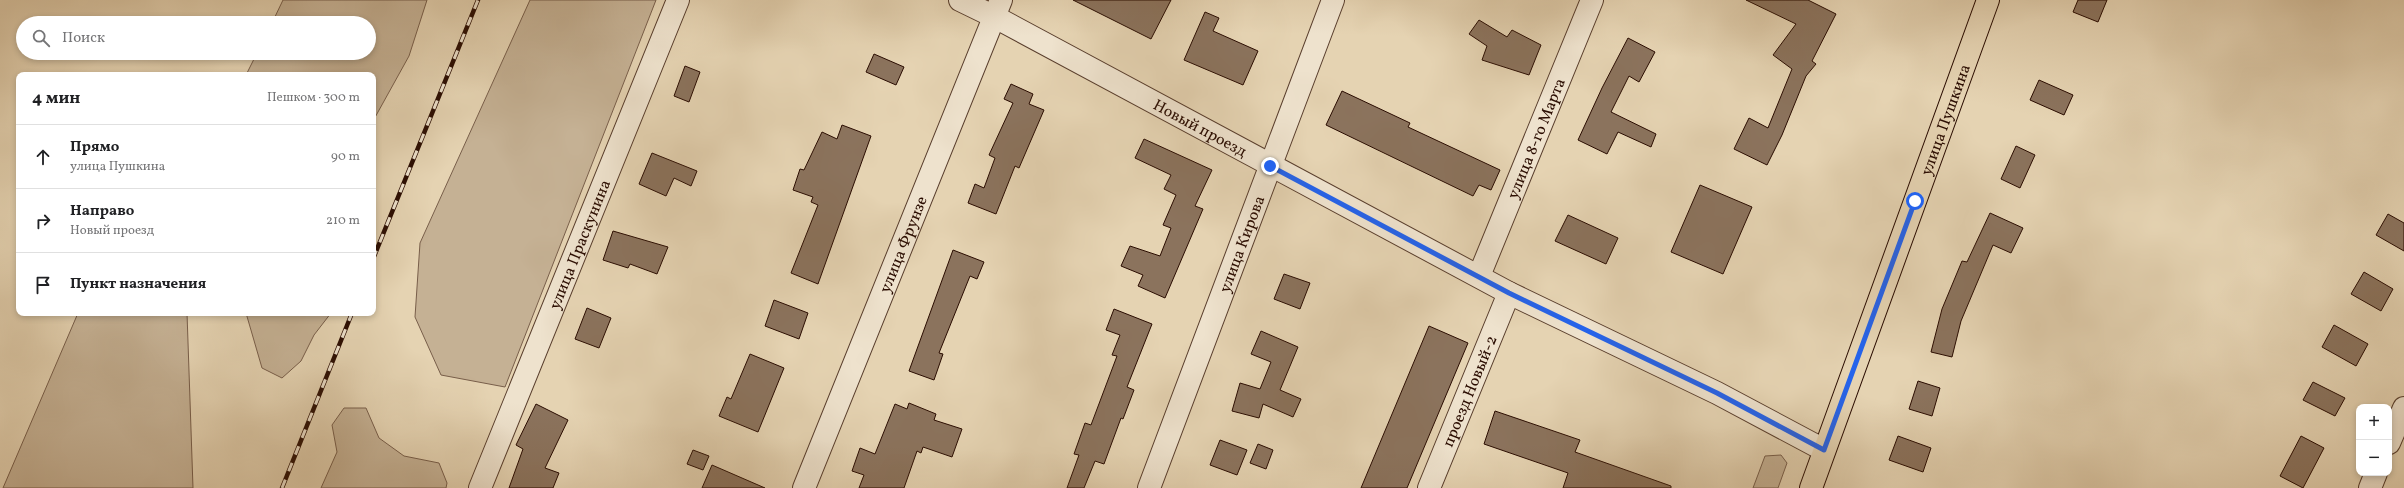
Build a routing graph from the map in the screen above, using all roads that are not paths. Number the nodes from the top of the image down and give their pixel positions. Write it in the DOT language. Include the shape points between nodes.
graph roads {
  1 [pos="678,0"];
  2 [pos="960,0"];
  3 [pos="1333,0"];
  4 [pos="1592,0"];
  5 [pos="1988,0"];
  6 [pos="998,8"];
  7 [pos="1270,166"];
  8 [pos="1479,276"];
  9 [pos="1509,293"];
  10 [pos="2404,408"];
  11 [pos="2390,440"];
  12 [pos="1824,450"];
  13 [pos="2375,476"];
  14 [pos="480,488"];
  15 [pos="804,488"];
  16 [pos="1149,488"];
  17 [pos="1429,488"];
  18 [pos="1811,488"];
  19 [pos="2370,488"];
  1 -- 14 [label="street, улица Праскунина"];
  2 -- 6 [label="street, Новый проезд"];
  3 -- 7 [label="street, улица Кирова"];
  4 -- 8 [label="street, улица 8-го Марта"];
  5 -- 12 [label="main road, улица Пушкина"];
  6 -- 7 [label="street, Новый проезд"];
  6 -- 15 [label="street, улица Фрунзе"];
  7 -- 8 [label="street, Новый проезд"];
  7 -- 16 [label="street, улица Кирова"];
  8 -- 9 [label="street, Новый проезд"];
  9 -- 12 [label="street, Новый проезд" via="1717,393"];
  9 -- 17 [label="street, проезд Новый-2"];
  10 -- 11 [label="street"];
  12 -- 18 [label="main road, улица Пушкина"];
  13 -- 19 [label="street"];
}
